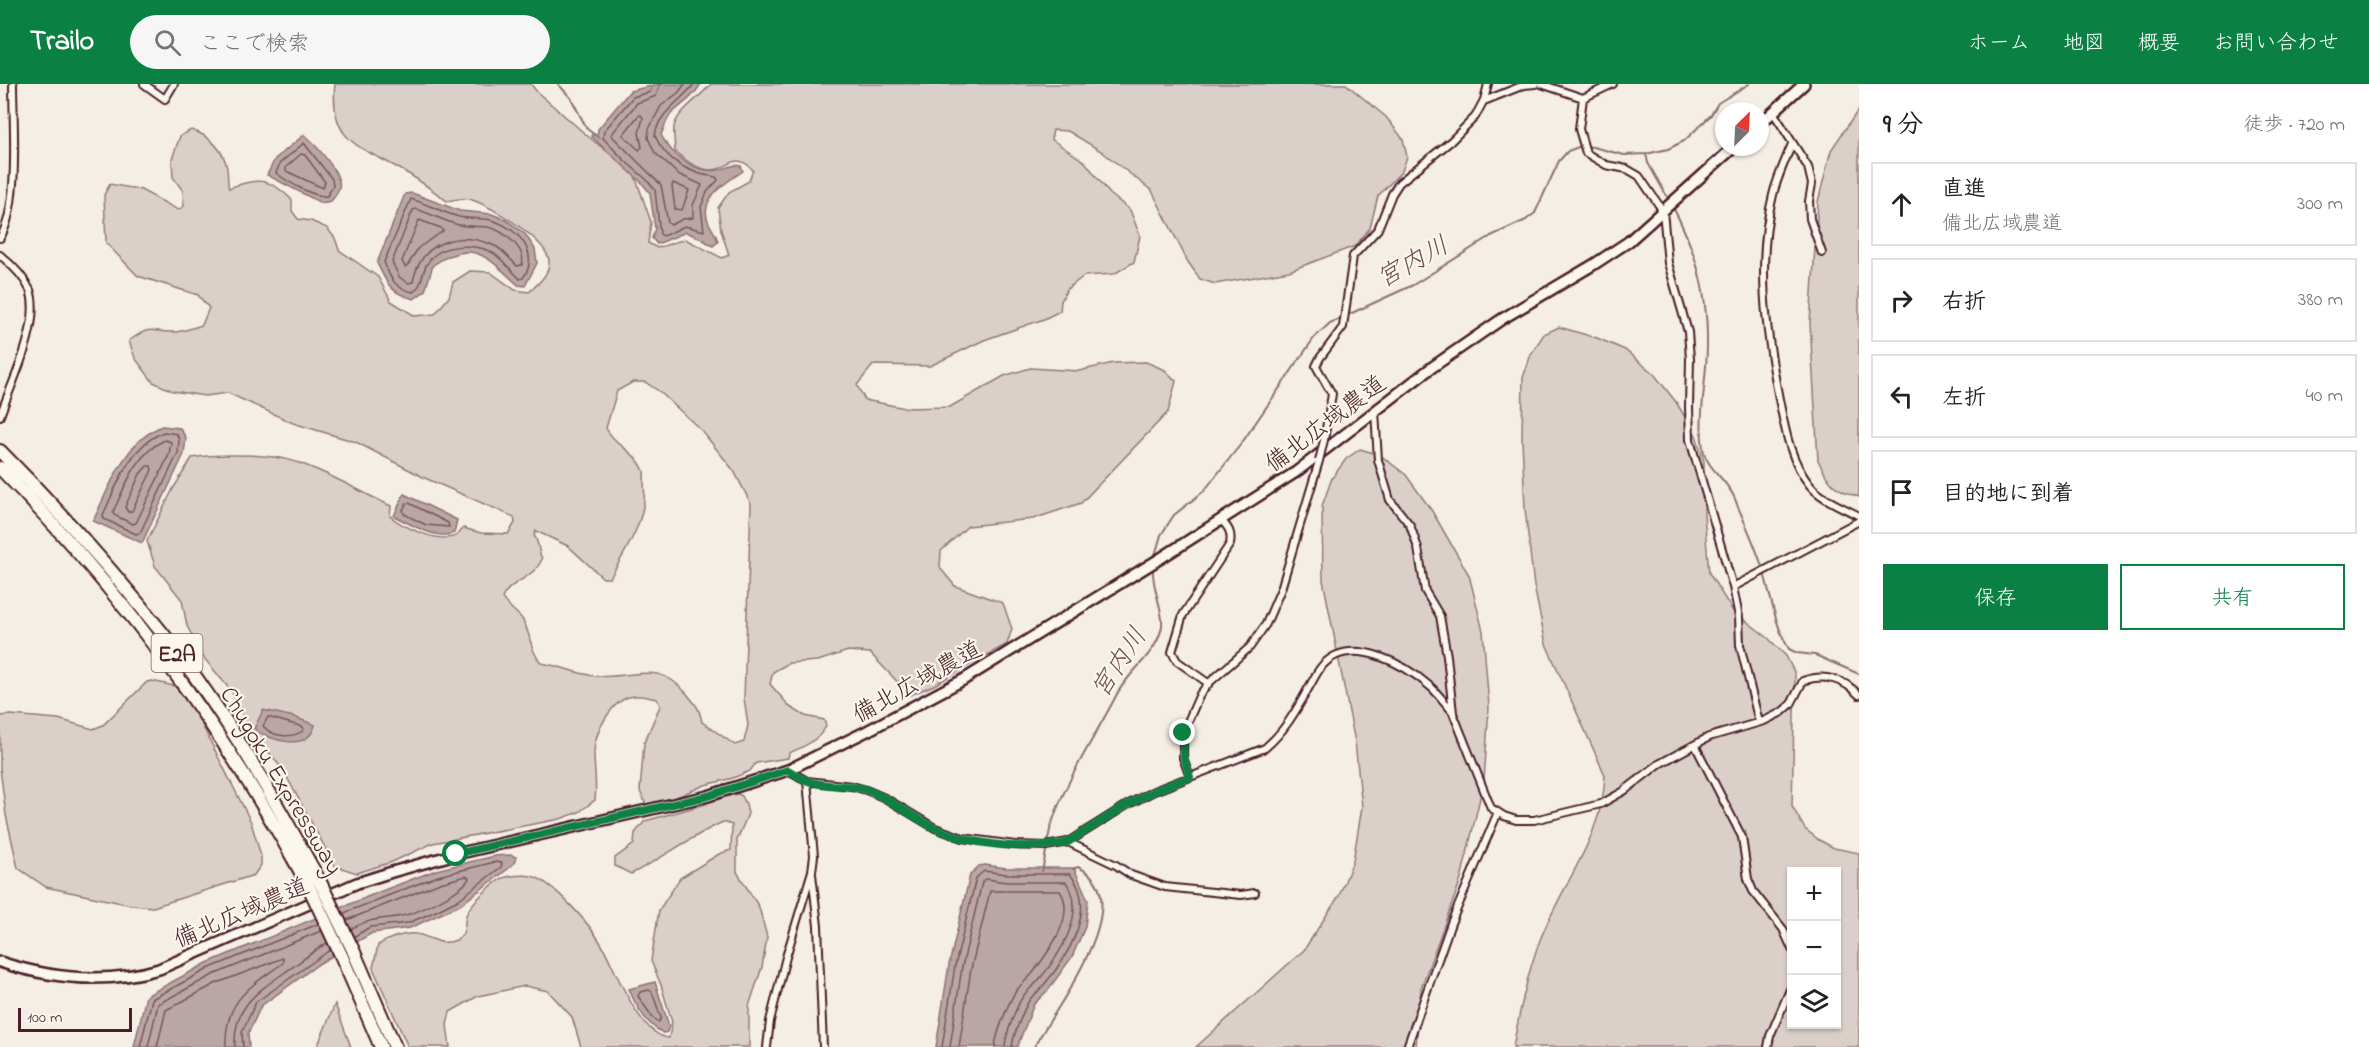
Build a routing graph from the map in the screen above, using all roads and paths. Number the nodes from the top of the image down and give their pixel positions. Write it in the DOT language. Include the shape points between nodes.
graph roads {
  1 [pos="13,84"];
  2 [pos="144,84"];
  3 [pos="174,84"];
  4 [pos="1488,84"];
  5 [pos="1535,84"];
  6 [pos="1540,84"];
  7 [pos="1613,84"];
  8 [pos="1804,84"];
  9 [pos="1583,98"];
  10 [pos="1484,101"];
  11 [pos="1773,112"];
  12 [pos="1769,116"];
  13 [pos="1792,144"];
  14 [pos="1724,156"];
  15 [pos="1663,211"];
  16 [pos="0,238"];
  17 [pos="1822,253"];
  18 [pos="0,255"];
  19 [pos="1375,411"];
  20 [pos="0,416"];
  21 [pos="0,451"];
  22 [pos="0,468"];
  23 [pos="1859,516"];
  24 [pos="1221,520"];
  25 [pos="1859,521"];
  26 [pos="1733,587"];
  27 [pos="1208,683"];
  28 [pos="1859,695"];
  29 [pos="1453,713"];
  30 [pos="1759,722"];
  31 [pos="1695,745"];
  32 [pos="788,770"];
  33 [pos="1190,777"];
  34 [pos="807,781"];
  35 [pos="1498,812"];
  36 [pos="1068,842"];
  37 [pos="812,871"];
  38 [pos="314,885"];
  39 [pos="1255,893"];
  40 [pos="1787,939"];
  41 [pos="347,952"];
  42 [pos="0,962"];
  43 [pos="1787,995"];
  44 [pos="381,1047"];
  45 [pos="395,1047"];
  46 [pos="767,1047"];
  47 [pos="823,1047"];
  48 [pos="1407,1047"];
  49 [pos="1768,1047"];
  1 -- 16 [label="street" via="12,204 8,225"];
  2 -- 3 [label="street" via="165,99"];
  4 -- 10 [label="street"];
  5 -- 10 [label="street"];
  6 -- 9 [label="street"];
  7 -- 9 [label="street"];
  8 -- 11 [label="street"];
  9 -- 15 [label="street" via="1579,129 1586,153 1606,165 1640,176"];
  10 -- 27 [label="street, bridge" via="1465,128 1399,183 1378,229 1353,256 1343,327 1316,366 1332,394 1319,461 1281,589 1266,624 1250,646"];
  11 -- 12 [label="street"];
  11 -- 13 [label="street"];
  13 -- 17 [label="street" via="1808,167 1812,184 1810,219"];
  13 -- 23 [label="street" via="1773,194 1763,276 1775,375 1792,455 1802,474 1822,496"];
  14 -- 15 [label="street, 備北広域農道"];
  15 -- 19 [label="street, 備北広域農道" via="1628,242 1502,319"];
  15 -- 26 [label="street" via="1668,263 1688,332 1690,440"];
  18 -- 20 [label="street" via="26,284 33,311 24,351"];
  19 -- 24 [label="street, 備北広域農道" via="1296,472"];
  19 -- 29 [label="street" via="1378,460 1390,500 1410,525 1425,591 1440,616"];
  21 -- 38 [label="highway, Chugoku Expressway / E2A" via="78,533 168,640 253,764"];
  22 -- 38 [label="highway, Chugoku Expressway / E2A" via="69,541 157,646 202,709"];
  24 -- 27 [label="street" via="1232,535 1230,544 1183,615 1172,652 1177,661"];
  24 -- 32 [label="street, 備北広域農道" via="963,680"];
  25 -- 26 [label="street"];
  26 -- 30 [label="street" via="1740,645"];
  27 -- 33 [label="street" via="1183,733"];
  28 -- 30 [label="street" via="1842,681 1815,676 1803,681 1782,712"];
  29 -- 33 [label="street" via="1419,677 1373,653 1339,653 1317,672 1289,722 1265,748"];
  29 -- 35 [label="street" via="1491,808"];
  30 -- 31 [label="street"];
  31 -- 35 [label="street" via="1659,764 1601,804 1534,820 1516,820"];
  31 -- 40 [label="street" via="1742,837 1753,891"];
  32 -- 34 [label="street"];
  32 -- 42 [label="street, 備北広域農道" via="708,796 392,872 134,976 81,978"];
  33 -- 36 [label="street" via="1127,805"];
  34 -- 36 [label="street" via="866,790 935,828 963,838 1015,845"];
  34 -- 37 [label="street"];
  35 -- 48 [label="street" via="1451,923"];
  36 -- 39 [label="street" via="1131,875 1165,887"];
  37 -- 46 [label="street" via="786,957"];
  37 -- 47 [label="street" via="818,916"];
  38 -- 41 [label="highway, Chugoku Expressway / E2A, bridge"];
  41 -- 44 [label="highway, Chugoku Expressway / E2A"];
  41 -- 45 [label="highway, Chugoku Expressway / E2A"];
  43 -- 49 [label="street"];
}
